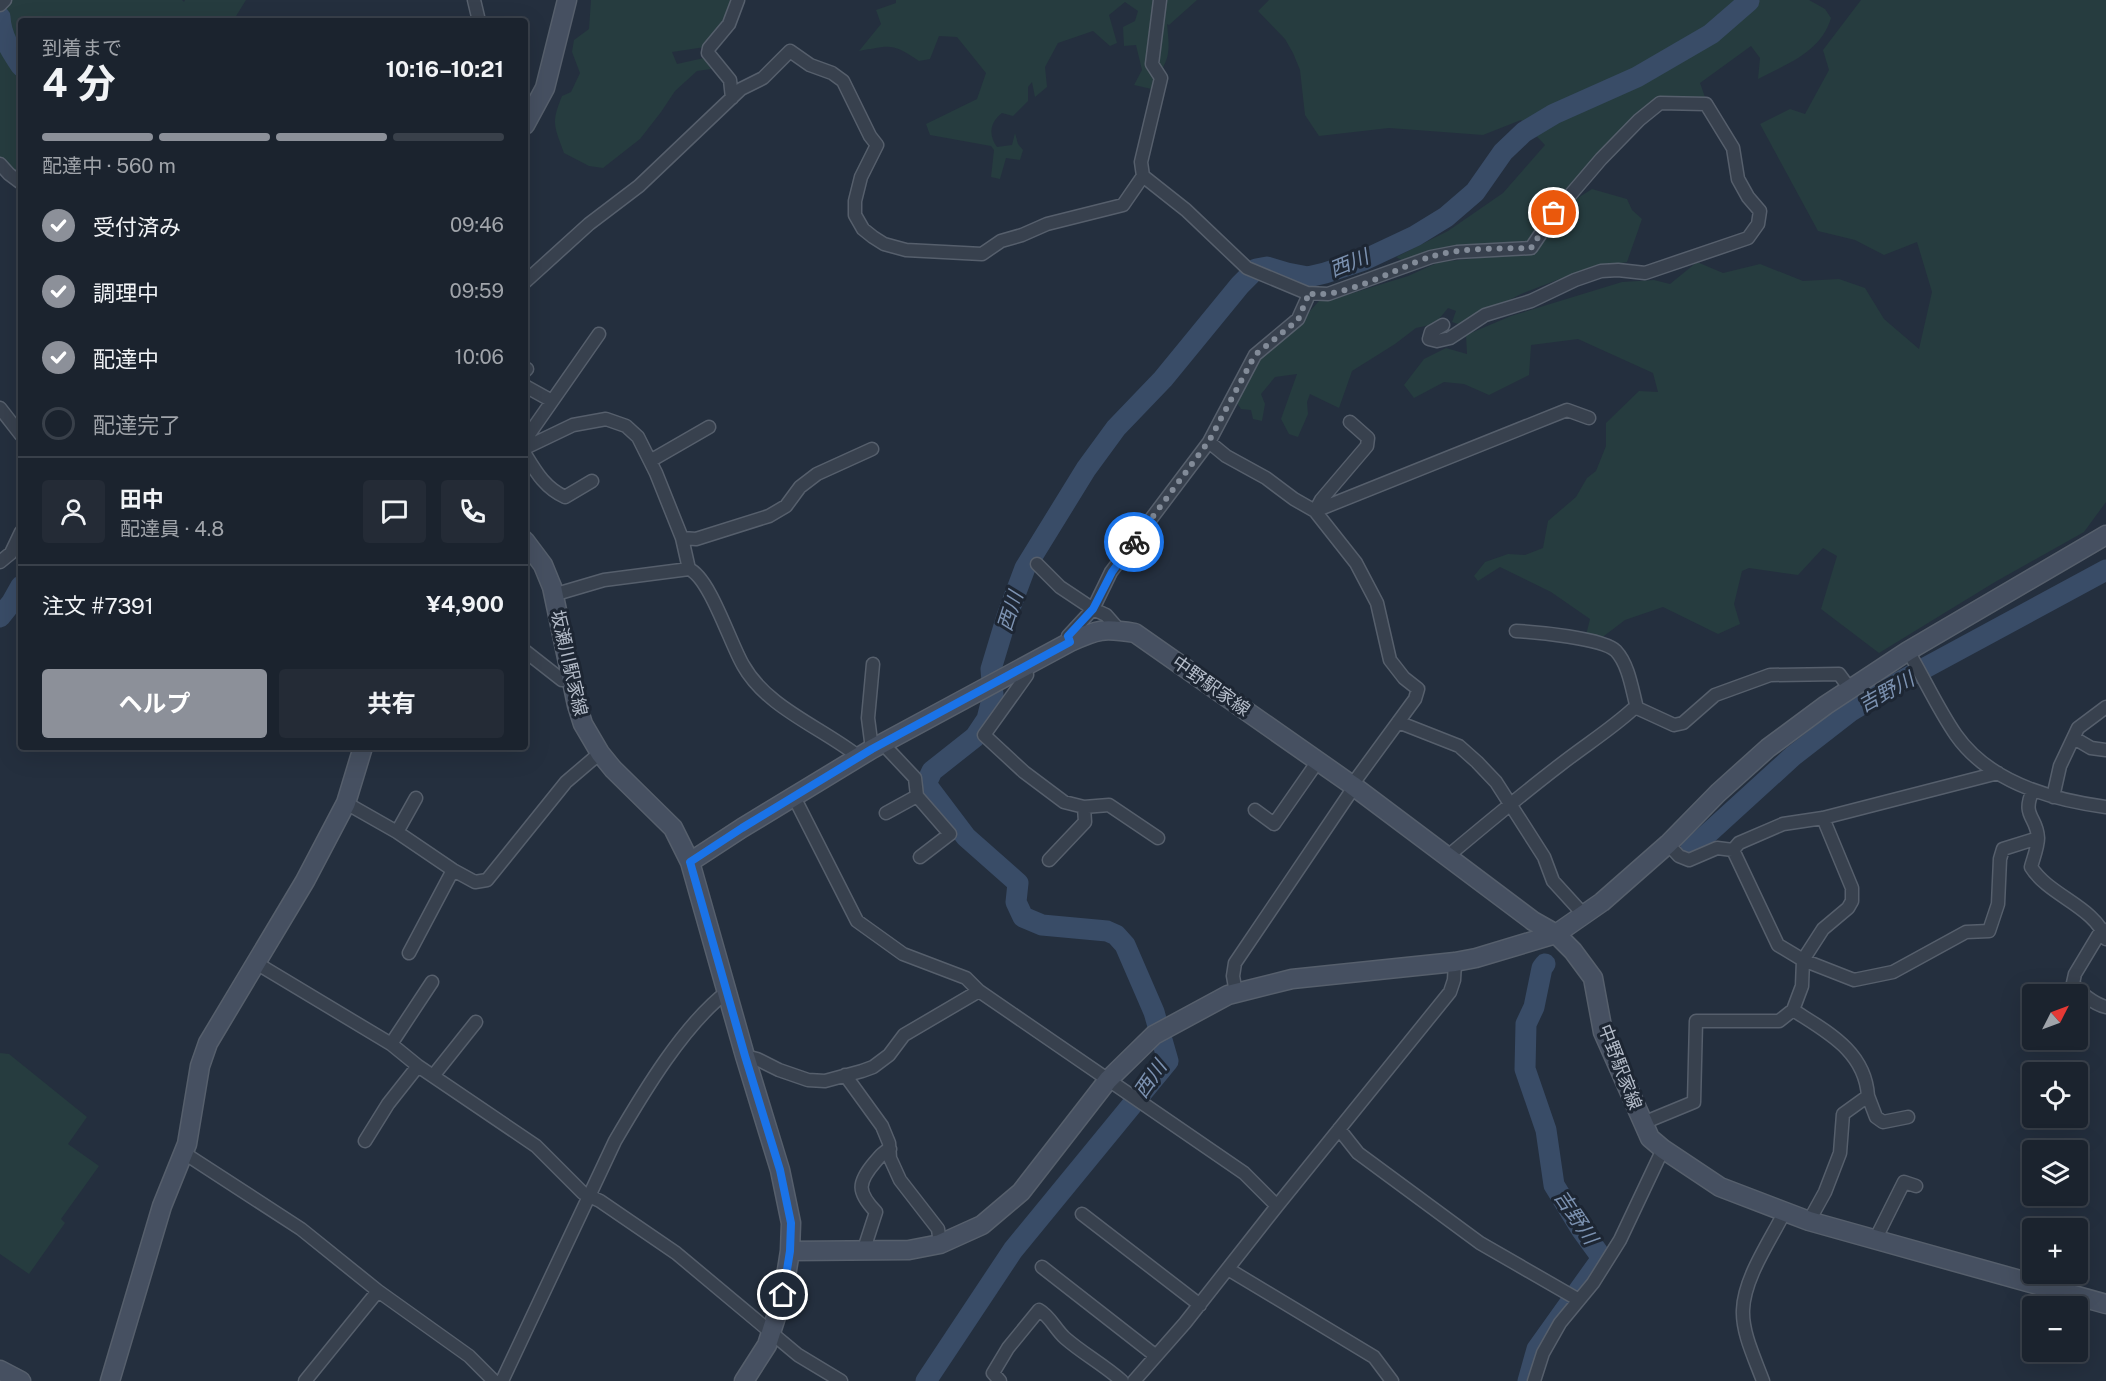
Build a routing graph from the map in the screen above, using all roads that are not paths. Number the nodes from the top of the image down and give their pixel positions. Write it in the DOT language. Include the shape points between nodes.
graph roads {
  1 [pos="5,0"];
  2 [pos="474,0"];
  3 [pos="567,0"];
  4 [pos="738,0"];
  5 [pos="1160,0"];
  6 [pos="0,5"];
  7 [pos="478,18"];
  8 [pos="732,98"];
  9 [pos="528,120"];
  10 [pos="0,164"];
  11 [pos="1143,176"];
  12 [pos="18,180"];
  13 [pos="528,279"];
  14 [pos="1307,293"];
  15 [pos="1443,326"];
  16 [pos="598,334"];
  17 [pos="528,388"];
  18 [pos="552,401"];
  19 [pos="0,408"];
  20 [pos="1588,418"];
  21 [pos="1350,422"];
  22 [pos="709,428"];
  23 [pos="18,431"];
  24 [pos="528,436"];
  25 [pos="1209,441"];
  26 [pos="528,447"];
  27 [pos="872,449"];
  28 [pos="528,459"];
  29 [pos="650,461"];
  30 [pos="592,481"];
  31 [pos="1315,511"];
  32 [pos="2106,535"];
  33 [pos="18,538"];
  34 [pos="682,538"];
  35 [pos="528,546"];
  36 [pos="0,562"];
  37 [pos="1037,564"];
  38 [pos="689,569"];
  39 [pos="554,594"];
  40 [pos="1093,609"];
  41 [pos="1120,631"];
  42 [pos="1516,631"];
  43 [pos="1070,642"];
  44 [pos="528,653"];
  45 [pos="1912,657"];
  46 [pos="873,664"];
  47 [pos="1025,666"];
  48 [pos="572,680"];
  49 [pos="1850,689"];
  50 [pos="2106,706"];
  51 [pos="1637,708"];
  52 [pos="1398,722"];
  53 [pos="2074,738"];
  54 [pos="362,750"];
  55 [pos="871,750"];
  56 [pos="2106,750"];
  57 [pos="600,753"];
  58 [pos="1318,761"];
  59 [pos="1998,773"];
  60 [pos="1352,785"];
  61 [pos="2033,790"];
  62 [pos="917,796"];
  63 [pos="794,797"];
  64 [pos="2053,797"];
  65 [pos="416,798"];
  66 [pos="346,803"];
  67 [pos="1510,803"];
  68 [pos="1084,807"];
  69 [pos="2106,807"];
  70 [pos="1255,810"];
  71 [pos="886,813"];
  72 [pos="1823,818"];
  73 [pos="397,832"];
  74 [pos="1158,838"];
  75 [pos="2038,838"];
  76 [pos="1668,844"];
  77 [pos="1733,850"];
  78 [pos="1448,856"];
  79 [pos="920,857"];
  80 [pos="1049,860"];
  81 [pos="690,862"];
  82 [pos="453,870"];
  83 [pos="1584,915"];
  84 [pos="1556,934"];
  85 [pos="2104,934"];
  86 [pos="409,953"];
  87 [pos="1803,960"];
  88 [pos="1455,962"];
  89 [pos="256,963"];
  90 [pos="432,982"];
  91 [pos="728,991"];
  92 [pos="979,992"];
  93 [pos="1236,993"];
  94 [pos="2106,1007"];
  95 [pos="1793,1010"];
  96 [pos="476,1022"];
  97 [pos="391,1044"];
  98 [pos="745,1056"];
  99 [pos="418,1066"];
  100 [pos="845,1075"];
  101 [pos="434,1076"];
  102 [pos="1115,1085"];
  103 [pos="1868,1096"];
  104 [pos="1908,1117"];
  105 [pos="1643,1123"];
  106 [pos="1339,1129"];
  107 [pos="365,1141"];
  108 [pos="890,1149"];
  109 [pos="1663,1149"];
  110 [pos="184,1153"];
  111 [pos="1916,1186"];
  112 [pos="588,1196"];
  113 [pos="1277,1206"];
  114 [pos="1784,1213"];
  115 [pos="1082,1214"];
  116 [pos="1809,1221"];
  117 [pos="1875,1240"];
  118 [pos="940,1244"];
  119 [pos="790,1251"];
  120 [pos="863,1252"];
  121 [pos="1042,1267"];
  122 [pos="1228,1269"];
  123 [pos="378,1291"];
  124 [pos="1575,1298"];
  125 [pos="2106,1304"];
  126 [pos="1200,1305"];
  127 [pos="772,1332"];
  128 [pos="1156,1356"];
  129 [pos="0,1370"];
  130 [pos="21,1381"];
  131 [pos="110,1381"];
  132 [pos="305,1381"];
  133 [pos="494,1381"];
  134 [pos="502,1381"];
  135 [pos="744,1381"];
  136 [pos="841,1381"];
  137 [pos="999,1381"];
  138 [pos="1122,1381"];
  139 [pos="1134,1381"];
  140 [pos="1392,1381"];
  141 [pos="1534,1381"];
  142 [pos="1763,1381"];
  1 -- 6 [label="street"];
  2 -- 7 [label="street"];
  3 -- 9 [label="main road" via="546,88"];
  4 -- 8 [label="street" via="729,24 708,53 730,80"];
  5 -- 11 [label="street" via="1152,64 1161,78 1141,162"];
  8 -- 11 [label="street" via="763,78 790,51 843,81 877,145 861,177 855,215 873,237 906,250 982,254 1001,241 1047,224 1123,205"];
  8 -- 13 [label="street" via="639,186 589,224"];
  10 -- 12 [label="street"];
  11 -- 14 [label="street" via="1186,210 1247,268"];
  14 -- 15 [label="street" via="1328,294 1431,257 1531,248 1554,213 1639,120 1660,103 1706,104 1732,148 1738,179 1760,211 1758,224 1748,238 1645,273 1618,270 1575,280 1531,301 1485,315 1450,338 1429,339 1431,332"];
  14 -- 25 [label="street" via="1298,320 1255,355"];
  16 -- 18 [label="street"];
  17 -- 18 [label="street"];
  18 -- 24 [label="street"];
  19 -- 23 [label="street"];
  20 -- 31 [label="street" via="1567,410"];
  21 -- 31 [label="street" via="1368,438 1367,446"];
  22 -- 29 [label="street"];
  25 -- 31 [label="street" via="1226,456"];
  25 -- 40 [label="street" via="1112,572"];
  26 -- 29 [label="street" via="573,425 606,419 626,426 638,437"];
  27 -- 34 [label="street" via="817,474 800,487 786,506 769,516 696,539"];
  28 -- 30 [label="street" via="542,480 565,497"];
  29 -- 34 [label="street"];
  31 -- 52 [label="street" via="1366,581 1377,603 1390,660 1418,689"];
  32 -- 45 [label="main road"];
  33 -- 36 [label="street"];
  34 -- 38 [label="street"];
  35 -- 39 [label="main road, 坂瀬川駅家線" via="543,565"];
  37 -- 40 [label="street" via="1060,587"];
  38 -- 39 [label="street" via="604,580"];
  38 -- 55 [label="street" via="709,590 744,666 763,690"];
  39 -- 48 [label="main road, 坂瀬川駅家線"];
  40 -- 41 [label="street" via="1106,615"];
  40 -- 43 [label="street" via="1068,636"];
  41 -- 43 [label="main road, 中野駅家線" via="1094,631"];
  41 -- 58 [label="main road, 中野駅家線" via="1135,633"];
  42 -- 51 [label="street" via="1590,641 1615,650 1624,664"];
  43 -- 47 [label="main road, 中野駅家線"];
  44 -- 48 [label="street" via="562,680"];
  45 -- 49 [label="main road"];
  45 -- 59 [label="street" via="1957,736"];
  46 -- 55 [label="street" via="868,718"];
  47 -- 55 [label="main road, 中野駅家線"];
  47 -- 68 [label="street" via="1027,675 984,735 1064,802"];
  48 -- 57 [label="main road, 坂瀬川駅家線" via="583,724"];
  49 -- 51 [label="street" via="1839,675 1770,675 1715,695 1683,723 1674,725"];
  49 -- 76 [label="main road" via="1768,748"];
  50 -- 53 [label="street" via="2078,728"];
  51 -- 67 [label="street"];
  52 -- 60 [label="street"];
  52 -- 67 [label="street" via="1459,747 1490,776"];
  53 -- 56 [label="street" via="2091,748"];
  53 -- 64 [label="street"];
  54 -- 66 [label="main road"];
  55 -- 62 [label="street" via="915,778"];
  55 -- 63 [label="main road, 中野駅家線"];
  57 -- 81 [label="main road, 坂瀬川駅家線" via="673,828"];
  57 -- 82 [label="street" via="566,782 487,880 475,882"];
  58 -- 60 [label="main road, 中野駅家線"];
  58 -- 70 [label="street" via="1274,824"];
  59 -- 61 [label="street"];
  59 -- 72 [label="street"];
  60 -- 78 [label="main road, 中野駅家線"];
  60 -- 93 [label="street" via="1235,963"];
  61 -- 64 [label="street"];
  61 -- 75 [label="street" via="2028,810"];
  62 -- 71 [label="street"];
  62 -- 79 [label="street" via="950,834"];
  63 -- 81 [label="main road, 中野駅家線"];
  63 -- 92 [label="street" via="857,921 903,954 966,978"];
  64 -- 69 [label="street"];
  65 -- 73 [label="street"];
  66 -- 73 [label="street"];
  66 -- 89 [label="main road"];
  67 -- 78 [label="street"];
  67 -- 83 [label="street" via="1544,857 1553,881"];
  68 -- 74 [label="street" via="1109,805"];
  68 -- 80 [label="street" via="1085,822"];
  72 -- 77 [label="street" via="1783,824 1738,843"];
  72 -- 87 [label="street" via="1852,888 1852,901 1823,929"];
  73 -- 82 [label="street"];
  75 -- 85 [label="street" via="2031,867 2037,876 2071,901"];
  75 -- 87 [label="street" via="2004,849 1998,904 1989,931 1966,932 1893,972 1854,980"];
  76 -- 77 [label="street" via="1689,860 1717,848"];
  76 -- 83 [label="main road"];
  77 -- 87 [label="street" via="1778,945"];
  78 -- 84 [label="main road, 中野駅家線"];
  81 -- 91 [label="main road"];
  82 -- 86 [label="street"];
  83 -- 84 [label="main road"];
  84 -- 88 [label="main road"];
  84 -- 105 [label="main road, 中野駅家線" via="1593,978 1604,1032"];
  85 -- 94 [label="street" via="2073,982"];
  87 -- 95 [label="street" via="1802,986"];
  88 -- 93 [label="main road" via="1293,979"];
  88 -- 106 [label="street" via="1450,992"];
  89 -- 97 [label="street"];
  89 -- 110 [label="main road" via="208,1043"];
  90 -- 97 [label="street"];
  91 -- 98 [label="main road"];
  91 -- 112 [label="street" via="687,1031 634,1109"];
  92 -- 100 [label="street" via="904,1035 889,1055 873,1067"];
  92 -- 102 [label="street"];
  93 -- 102 [label="main road" via="1154,1035"];
  95 -- 103 [label="street" via="1841,1042 1867,1080"];
  95 -- 105 [label="street" via="1779,1021 1696,1021 1694,1102"];
  96 -- 101 [label="street"];
  97 -- 99 [label="street"];
  98 -- 100 [label="street" via="808,1080 825,1081"];
  98 -- 119 [label="main road" via="780,1170 791,1223"];
  99 -- 101 [label="street"];
  99 -- 107 [label="street"];
  100 -- 108 [label="street" via="882,1126"];
  101 -- 112 [label="street" via="536,1146"];
  102 -- 113 [label="street" via="1244,1173"];
  102 -- 118 [label="main road" via="1021,1192 982,1225"];
  103 -- 104 [label="street" via="1876,1117 1883,1122"];
  103 -- 116 [label="street" via="1843,1114 1840,1153"];
  105 -- 109 [label="main road, 中野駅家線" via="1650,1138"];
  106 -- 113 [label="street"];
  106 -- 124 [label="street" via="1358,1153 1480,1243"];
  108 -- 118 [label="street" via="900,1180 938,1229"];
  108 -- 120 [label="street" via="877,1159 861,1183 864,1199 876,1212"];
  109 -- 114 [label="main road, 中野駅家線" via="1720,1187"];
  109 -- 124 [label="street" via="1620,1240 1593,1284"];
  110 -- 123 [label="street" via="301,1229"];
  110 -- 131 [label="main road" via="162,1206"];
  111 -- 117 [label="street" via="1904,1182"];
  112 -- 127 [label="street" via="676,1253"];
  112 -- 134 [label="street"];
  113 -- 122 [label="street"];
  114 -- 116 [label="main road, 中野駅家線"];
  114 -- 142 [label="street" via="1746,1289 1743,1312"];
  115 -- 126 [label="street"];
  116 -- 117 [label="main road, 中野駅家線"];
  117 -- 125 [label="main road, 中野駅家線"];
  118 -- 120 [label="main road"];
  119 -- 120 [label="main road"];
  119 -- 127 [label="main road"];
  121 -- 128 [label="street"];
  122 -- 126 [label="street"];
  122 -- 140 [label="street" via="1374,1357"];
  123 -- 132 [label="street"];
  123 -- 133 [label="street" via="469,1356"];
  124 -- 141 [label="street" via="1543,1353"];
  126 -- 128 [label="street"];
  127 -- 135 [label="main road"];
  127 -- 136 [label="street" via="798,1355"];
  128 -- 139 [label="street"];
  129 -- 130 [label="main road"];
  137 -- 138 [label="street" via="993,1373 1039,1310 1064,1337"];
}
